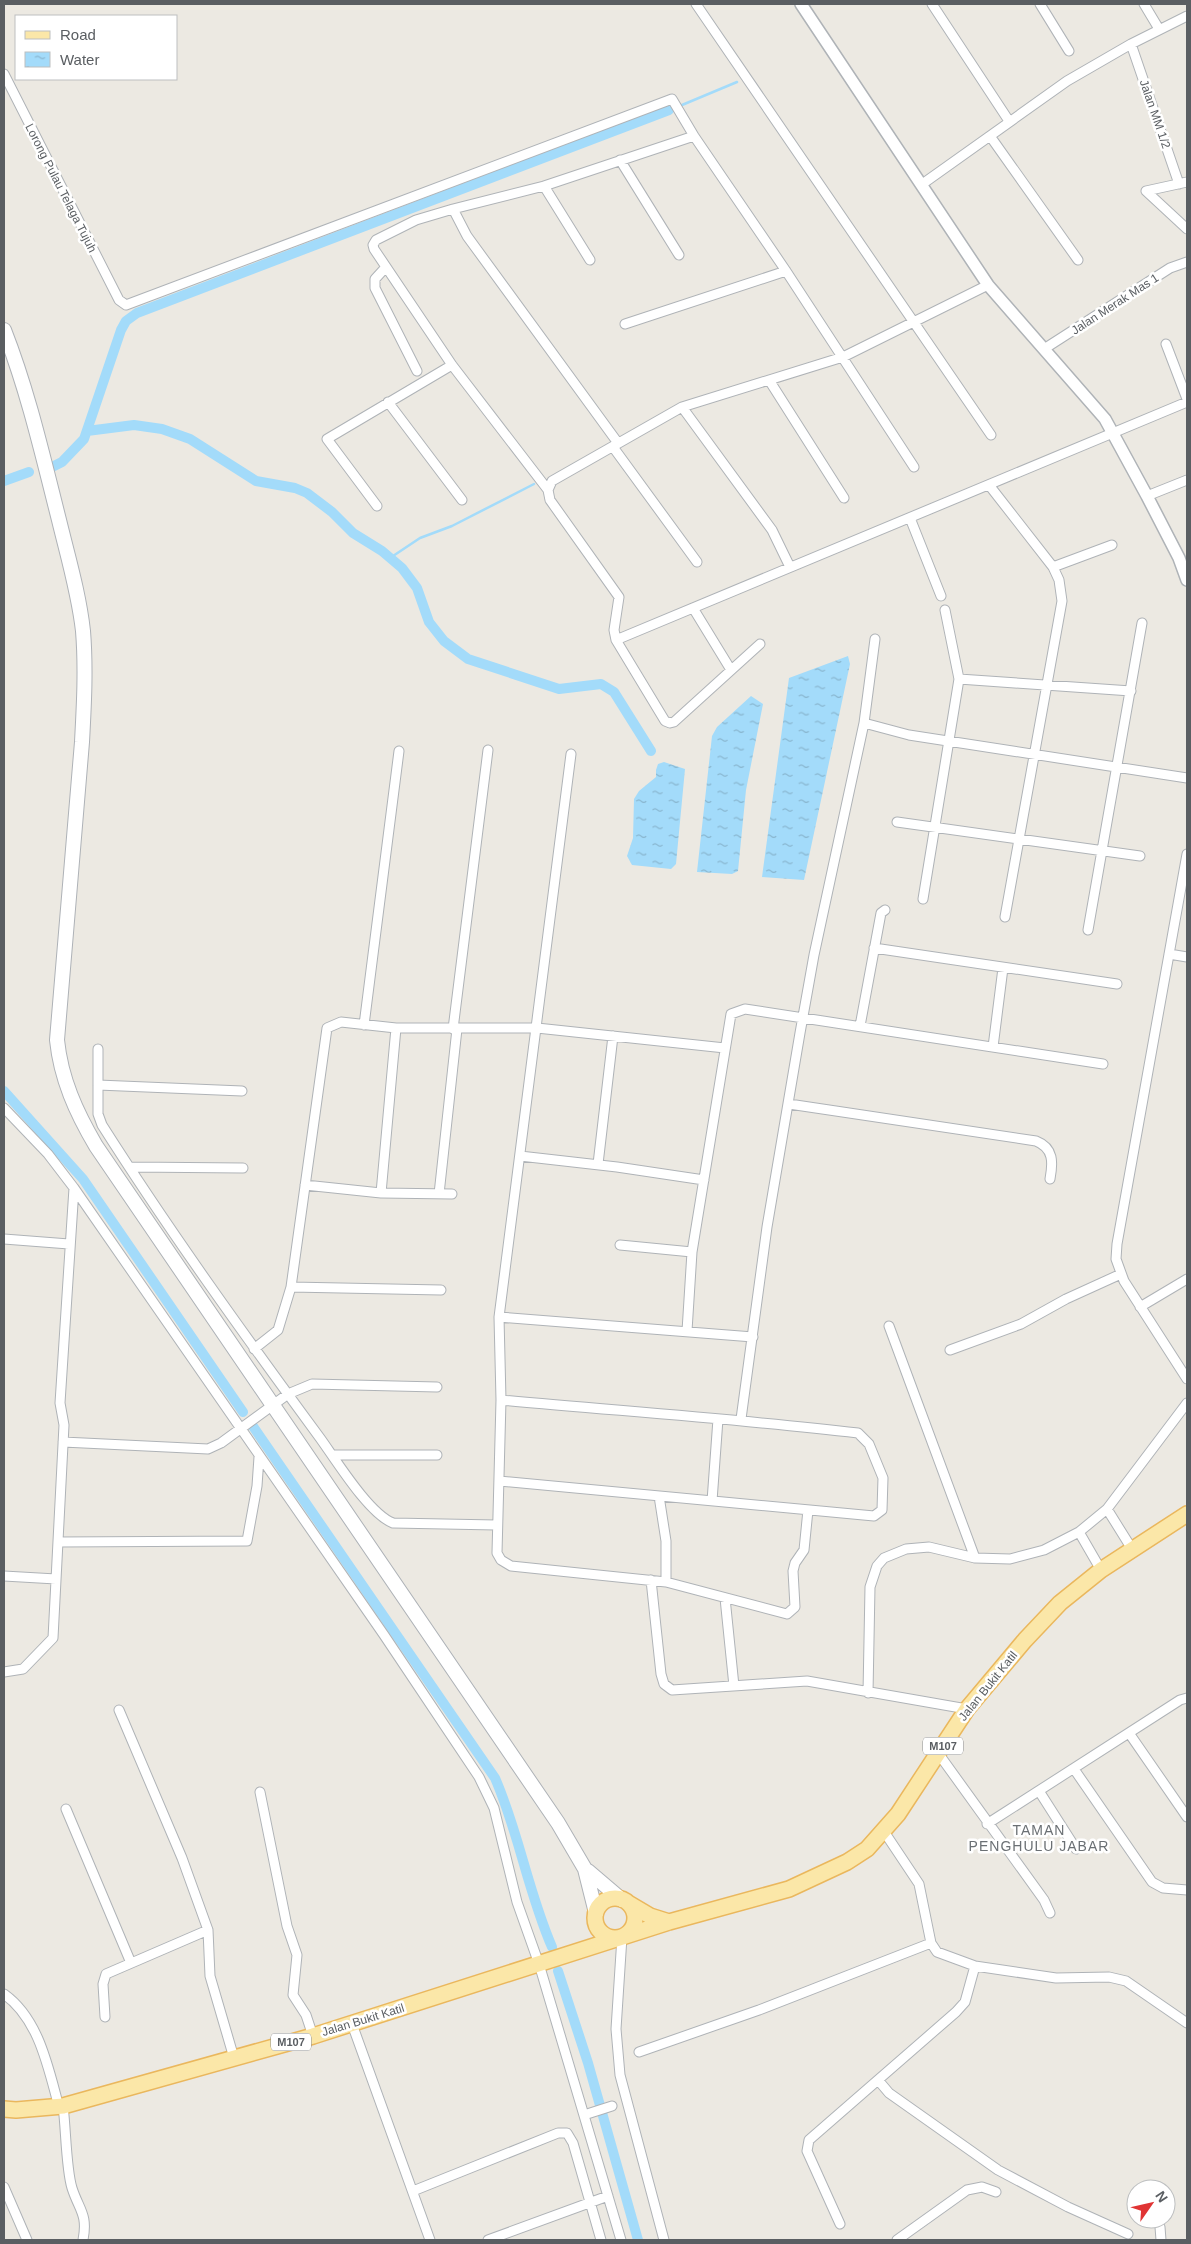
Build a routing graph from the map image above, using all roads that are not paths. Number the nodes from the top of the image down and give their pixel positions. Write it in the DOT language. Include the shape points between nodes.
graph roads {
  1 [pos="696,4"];
  2 [pos="801,4"];
  3 [pos="932,4"];
  4 [pos="1040,4"];
  5 [pos="1144,4"];
  6 [pos="1187,16"];
  7 [pos="1159,29"];
  8 [pos="1131,44"];
  9 [pos="1069,51"];
  10 [pos="4,74"];
  11 [pos="1009,121"];
  12 [pos="694,136"];
  13 [pos="990,136"];
  14 [pos="620,160"];
  15 [pos="1183,183"];
  16 [pos="544,186"];
  17 [pos="921,186"];
  18 [pos="453,209"];
  19 [pos="1187,229"];
  20 [pos="679,255"];
  21 [pos="590,260"];
  22 [pos="1078,260"];
  23 [pos="1187,262"];
  24 [pos="386,267"];
  25 [pos="786,271"];
  26 [pos="988,285"];
  27 [pos="914,322"];
  28 [pos="625,324"];
  29 [pos="4,330"];
  30 [pos="1166,344"];
  31 [pos="1044,350"];
  32 [pos="843,357"];
  33 [pos="452,365"];
  34 [pos="417,371"];
  35 [pos="769,380"];
  36 [pos="1187,401"];
  37 [pos="388,402"];
  38 [pos="682,407"];
  39 [pos="1114,432"];
  40 [pos="991,434"];
  41 [pos="616,445"];
  42 [pos="914,467"];
  43 [pos="1187,480"];
  44 [pos="989,485"];
  45 [pos="548,490"];
  46 [pos="1147,496"];
  47 [pos="844,498"];
  48 [pos="462,500"];
  49 [pos="377,506"];
  50 [pos="910,518"];
  51 [pos="1112,545"];
  52 [pos="1183,557"];
  53 [pos="697,562"];
  54 [pos="1053,567"];
  55 [pos="790,568"];
  56 [pos="1187,580"];
  57 [pos="942,596"];
  58 [pos="693,608"];
  59 [pos="945,610"];
  60 [pos="1142,623"];
  61 [pos="876,639"];
  62 [pos="616,640"];
  63 [pos="760,644"];
  64 [pos="730,670"];
  65 [pos="958,679"];
  66 [pos="1046,686"];
  67 [pos="1130,691"];
  68 [pos="864,723"];
  69 [pos="949,741"];
  70 [pos="488,750"];
  71 [pos="399,751"];
  72 [pos="571,754"];
  73 [pos="1036,756"];
  74 [pos="1118,769"];
  75 [pos="1187,778"];
  76 [pos="897,822"];
  77 [pos="935,826"];
  78 [pos="1020,840"];
  79 [pos="1101,851"];
  80 [pos="1187,854"];
  81 [pos="1140,856"];
  82 [pos="923,899"];
  83 [pos="885,910"];
  84 [pos="1005,917"];
  85 [pos="1088,930"];
  86 [pos="874,948"];
  87 [pos="1169,954"];
  88 [pos="1187,957"];
  89 [pos="1002,968"];
  90 [pos="1117,984"];
  91 [pos="804,1017"];
  92 [pos="364,1025"];
  93 [pos="860,1026"];
  94 [pos="396,1028"];
  95 [pos="536,1028"];
  96 [pos="455,1029"];
  97 [pos="613,1036"];
  98 [pos="993,1047"];
  99 [pos="725,1048"];
  100 [pos="98,1049"];
  101 [pos="1103,1064"];
  102 [pos="98,1085"];
  103 [pos="242,1091"];
  104 [pos="789,1104"];
  105 [pos="4,1108"];
  106 [pos="520,1156"];
  107 [pos="598,1164"];
  108 [pos="131,1167"];
  109 [pos="243,1168"];
  110 [pos="1050,1179"];
  111 [pos="704,1180"];
  112 [pos="305,1185"];
  113 [pos="74,1188"];
  114 [pos="381,1193"];
  115 [pos="439,1194"];
  116 [pos="452,1194"];
  117 [pos="4,1239"];
  118 [pos="69,1244"];
  119 [pos="620,1245"];
  120 [pos="692,1252"];
  121 [pos="1121,1274"];
  122 [pos="1187,1279"];
  123 [pos="291,1287"];
  124 [pos="440,1290"];
  125 [pos="1140,1307"];
  126 [pos="499,1317"];
  127 [pos="889,1326"];
  128 [pos="687,1331"];
  129 [pos="753,1337"];
  130 [pos="254,1349"];
  131 [pos="950,1350"];
  132 [pos="1187,1379"];
  133 [pos="437,1387"];
  134 [pos="288,1394"];
  135 [pos="501,1400"];
  136 [pos="1187,1403"];
  137 [pos="273,1405"];
  138 [pos="718,1419"];
  139 [pos="741,1420"];
  140 [pos="239,1430"];
  141 [pos="63,1442"];
  142 [pos="333,1455"];
  143 [pos="437,1455"];
  144 [pos="259,1457"];
  145 [pos="499,1481"];
  146 [pos="659,1496"];
  147 [pos="712,1501"];
  148 [pos="1106,1509"];
  149 [pos="808,1510"];
  150 [pos="1187,1514"];
  151 [pos="496,1525"];
  152 [pos="1079,1532"];
  153 [pos="58,1542"];
  154 [pos="1132,1549"];
  155 [pos="975,1558"];
  156 [pos="1101,1570"];
  157 [pos="4,1576"];
  158 [pos="56,1579"];
  159 [pos="651,1580"];
  160 [pos="666,1582"];
  161 [pos="725,1598"];
  162 [pos="4,1672"];
  163 [pos="734,1686"];
  164 [pos="868,1693"];
  165 [pos="1187,1698"];
  166 [pos="967,1709"];
  167 [pos="119,1710"];
  168 [pos="1129,1733"];
  169 [pos="938,1753"];
  170 [pos="1074,1768"];
  171 [pos="1039,1791"];
  172 [pos="260,1792"];
  173 [pos="66,1809"];
  174 [pos="1187,1817"];
  175 [pos="987,1824"];
  176 [pos="884,1830"];
  177 [pos="1076,1849"];
  178 [pos="585,1869"];
  179 [pos="1187,1890"];
  180 [pos="625,1901"];
  181 [pos="1050,1913"];
  182 [pos="596,1916"];
  183 [pos="669,1922"];
  184 [pos="208,1930"];
  185 [pos="622,1937"];
  186 [pos="931,1943"];
  187 [pos="573,1953"];
  188 [pos="131,1963"];
  189 [pos="539,1964"];
  190 [pos="975,1966"];
  191 [pos="4,1994"];
  192 [pos="105,2017"];
  193 [pos="1187,2022"];
  194 [pos="352,2024"];
  195 [pos="313,2036"];
  196 [pos="639,2052"];
  197 [pos="234,2058"];
  198 [pos="878,2080"];
  199 [pos="612,2106"];
  200 [pos="61,2107"];
  201 [pos="4,2109"];
  202 [pos="584,2115"];
  203 [pos="4,2187"];
  204 [pos="413,2191"];
  205 [pos="996,2192"];
  206 [pos="608,2196"];
  207 [pos="590,2202"];
  208 [pos="840,2224"];
  209 [pos="1128,2234"];
  210 [pos="28,2240"];
  211 [pos="83,2240"];
  212 [pos="430,2240"];
  213 [pos="488,2240"];
  214 [pos="601,2240"];
  215 [pos="621,2240"];
  216 [pos="664,2240"];
  217 [pos="897,2240"];
  1 -- 27 [label="street"];
  2 -- 17 [label="street"];
  3 -- 11 [label="street"];
  4 -- 9 [label="street"];
  5 -- 7 [label="street"];
  6 -- 7 [label="street"];
  7 -- 8 [label="street"];
  8 -- 11 [label="street" via="1067,81"];
  8 -- 15 [label="street, Jalan MM 1/2"];
  10 -- 12 [label="street, Lorong Pulau Telaga Tujuh" via="120,300 126,305 672,99"];
  11 -- 13 [label="street"];
  12 -- 14 [label="street"];
  12 -- 25 [label="street"];
  13 -- 17 [label="street"];
  13 -- 22 [label="street"];
  14 -- 16 [label="street"];
  14 -- 20 [label="street"];
  15 -- 19 [label="street" via="1146,190"];
  16 -- 18 [label="street"];
  16 -- 21 [label="street"];
  17 -- 26 [label="street"];
  18 -- 24 [label="street" via="416,220 376,240 374,249"];
  18 -- 41 [label="street" via="466,236"];
  23 -- 31 [label="street, Jalan Merak Mas 1" via="1170,268"];
  24 -- 33 [label="street"];
  24 -- 34 [label="street" via="375,279 375,288"];
  25 -- 28 [label="street"];
  25 -- 32 [label="street"];
  26 -- 27 [label="street"];
  26 -- 31 [label="street"];
  27 -- 32 [label="street"];
  27 -- 40 [label="street"];
  29 -- 137 [label="main road" via="50,482 83,631 84,715 58,1020 59,1060 73,1102 96,1146"];
  30 -- 36 [label="street"];
  31 -- 39 [label="street"];
  32 -- 35 [label="street"];
  32 -- 42 [label="street"];
  33 -- 37 [label="street"];
  33 -- 45 [label="street"];
  35 -- 38 [label="street"];
  35 -- 47 [label="street"];
  36 -- 39 [label="street"];
  37 -- 48 [label="street"];
  37 -- 49 [label="street" via="327,439"];
  38 -- 41 [label="street"];
  38 -- 55 [label="street" via="772,530"];
  39 -- 44 [label="street"];
  39 -- 46 [label="street"];
  41 -- 45 [label="street" via="552,481"];
  41 -- 53 [label="street"];
  43 -- 46 [label="street"];
  44 -- 50 [label="street"];
  44 -- 54 [label="street"];
  45 -- 62 [label="street" via="550,500 619,596 614,630"];
  46 -- 52 [label="street"];
  50 -- 55 [label="street"];
  50 -- 57 [label="street"];
  51 -- 54 [label="street"];
  52 -- 56 [label="street"];
  54 -- 66 [label="street" via="1062,600"];
  55 -- 58 [label="street"];
  58 -- 62 [label="street"];
  58 -- 64 [label="street"];
  59 -- 65 [label="street"];
  60 -- 67 [label="street"];
  61 -- 68 [label="street"];
  62 -- 64 [label="street" via="670,723"];
  63 -- 64 [label="street"];
  65 -- 66 [label="street"];
  65 -- 69 [label="street"];
  66 -- 67 [label="street"];
  66 -- 73 [label="street"];
  67 -- 74 [label="street"];
  68 -- 69 [label="street"];
  68 -- 91 [label="street" via="814,955"];
  69 -- 73 [label="street"];
  69 -- 77 [label="street"];
  70 -- 96 [label="street"];
  71 -- 92 [label="street"];
  72 -- 95 [label="street"];
  73 -- 74 [label="street"];
  73 -- 78 [label="street"];
  74 -- 75 [label="street"];
  74 -- 79 [label="street"];
  76 -- 77 [label="street"];
  77 -- 78 [label="street"];
  77 -- 82 [label="street"];
  78 -- 79 [label="street"];
  78 -- 84 [label="street"];
  79 -- 81 [label="street"];
  79 -- 85 [label="street"];
  80 -- 87 [label="street"];
  83 -- 86 [label="street" via="881,913"];
  86 -- 89 [label="street"];
  86 -- 93 [label="street"];
  87 -- 88 [label="street"];
  87 -- 121 [label="street" via="1116,1244 1116,1260"];
  89 -- 90 [label="street"];
  89 -- 98 [label="street"];
  91 -- 93 [label="street"];
  91 -- 99 [label="street" via="740,1009 731,1014"];
  91 -- 104 [label="street"];
  92 -- 94 [label="street"];
  92 -- 112 [label="street" via="341,1022 327,1028"];
  93 -- 98 [label="street"];
  94 -- 96 [label="street"];
  94 -- 114 [label="street"];
  95 -- 96 [label="street"];
  95 -- 97 [label="street"];
  95 -- 106 [label="street"];
  96 -- 115 [label="street"];
  97 -- 99 [label="street"];
  97 -- 107 [label="street"];
  98 -- 101 [label="street"];
  99 -- 111 [label="street"];
  100 -- 102 [label="street"];
  102 -- 103 [label="street"];
  102 -- 108 [label="street" via="100,1120"];
  104 -- 110 [label="street" via="1043,1143 1052,1158"];
  104 -- 129 [label="street" via="767,1227"];
  105 -- 113 [label="street" via="54,1161"];
  106 -- 107 [label="street"];
  106 -- 126 [label="street"];
  107 -- 111 [label="street"];
  108 -- 109 [label="street"];
  108 -- 130 [label="street"];
  111 -- 120 [label="street"];
  112 -- 114 [label="street"];
  112 -- 123 [label="street"];
  113 -- 118 [label="street"];
  113 -- 140 [label="street"];
  114 -- 115 [label="street"];
  115 -- 116 [label="street"];
  117 -- 118 [label="street"];
  118 -- 141 [label="street" via="60,1403 64,1418"];
  119 -- 120 [label="street"];
  120 -- 128 [label="street"];
  121 -- 125 [label="street"];
  121 -- 131 [label="street" via="1021,1324"];
  122 -- 125 [label="street"];
  123 -- 124 [label="street"];
  123 -- 130 [label="street" via="278,1330"];
  125 -- 132 [label="street"];
  126 -- 128 [label="street"];
  126 -- 135 [label="street"];
  127 -- 155 [label="street"];
  128 -- 129 [label="street"];
  129 -- 139 [label="street"];
  130 -- 134 [label="street"];
  133 -- 134 [label="street" via="312,1384"];
  134 -- 137 [label="street"];
  134 -- 142 [label="street"];
  135 -- 138 [label="street"];
  135 -- 145 [label="street"];
  136 -- 148 [label="street"];
  137 -- 140 [label="street"];
  137 -- 178 [label="main road" via="552,1815"];
  138 -- 139 [label="street"];
  138 -- 147 [label="street"];
  139 -- 149 [label="street" via="858,1433 866,1439 883,1478 880,1514"];
  140 -- 141 [label="street" via="208,1449"];
  140 -- 144 [label="street"];
  141 -- 153 [label="street"];
  142 -- 143 [label="street"];
  142 -- 151 [label="street" via="386,1521"];
  144 -- 153 [label="street" via="247,1541"];
  144 -- 189 [label="street" via="479,1777 494,1808 517,1902"];
  145 -- 146 [label="street"];
  145 -- 151 [label="street"];
  146 -- 147 [label="street"];
  146 -- 160 [label="street" via="666,1541"];
  147 -- 149 [label="street"];
  148 -- 152 [label="street"];
  148 -- 154 [label="street"];
  149 -- 161 [label="street" via="804,1550 793,1571 796,1600 792,1612 782,1614"];
  150 -- 154 [label="main road, Jalan Bukit Katil / M107"];
  151 -- 159 [label="street" via="499,1556 511,1566"];
  152 -- 155 [label="street" via="1024,1557"];
  152 -- 156 [label="street"];
  153 -- 158 [label="street"];
  154 -- 156 [label="main road, Jalan Bukit Katil / M107"];
  155 -- 164 [label="street" via="918,1547 892,1553 877,1566 870,1587"];
  156 -- 166 [label="main road, Jalan Bukit Katil / M107" via="1060,1603"];
  157 -- 158 [label="street"];
  158 -- 162 [label="street" via="53,1638 23,1669"];
  159 -- 160 [label="street"];
  159 -- 163 [label="street" via="664,1684 677,1690"];
  160 -- 161 [label="street"];
  161 -- 163 [label="street"];
  163 -- 164 [label="street" via="806,1681"];
  164 -- 166 [label="street"];
  165 -- 168 [label="street"];
  166 -- 169 [label="main road, Jalan Bukit Katil / M107"];
  167 -- 184 [label="street" via="182,1858"];
  168 -- 170 [label="street"];
  168 -- 174 [label="street"];
  169 -- 175 [label="street"];
  169 -- 176 [label="main road, Jalan Bukit Katil / M107"];
  170 -- 171 [label="street"];
  170 -- 179 [label="street" via="1152,1882 1163,1888"];
  171 -- 175 [label="street"];
  171 -- 177 [label="street"];
  172 -- 195 [label="street" via="287,1926 297,1955 293,1995 306,2015"];
  173 -- 188 [label="street"];
  175 -- 181 [label="street" via="1044,1900"];
  176 -- 183 [label="main road, Jalan Bukit Katil / M107" via="867,1849 847,1862 789,1889"];
  176 -- 186 [label="street" via="919,1884"];
  178 -- 180 [label="main road"];
  178 -- 182 [label="main road"];
  180 -- 182 [label="main road" via="609,1899"];
  180 -- 183 [label="main road" via="650,1916"];
  180 -- 185 [label="main road" via="632,1908 635,1920 631,1930"];
  182 -- 185 [label="main road" via="597,1925 604,1934"];
  182 -- 187 [label="main road" via="582,1945"];
  183 -- 185 [label="main road, M107"];
  184 -- 188 [label="street"];
  184 -- 197 [label="street" via="210,1976"];
  185 -- 187 [label="main road, M107"];
  185 -- 216 [label="street" via="616,2029 620,2075"];
  186 -- 190 [label="street" via="937,1952"];
  186 -- 196 [label="street" via="759,2010"];
  187 -- 189 [label="main road, Jalan Bukit Katil / M107"];
  188 -- 192 [label="street" via="109,1972 104,1978"];
  189 -- 194 [label="main road, Jalan Bukit Katil / M107"];
  189 -- 202 [label="street"];
  190 -- 193 [label="street" via="1056,1978 1109,1977 1126,1981"];
  190 -- 198 [label="street" via="970,1990 961,2007"];
  191 -- 200 [label="street" via="31,2024"];
  194 -- 195 [label="main road, Jalan Bukit Katil / M107"];
  194 -- 204 [label="street"];
  195 -- 197 [label="main road, Jalan Bukit Katil / M107"];
  197 -- 200 [label="main road, Jalan Bukit Katil / M107"];
  198 -- 208 [label="street" via="809,2140 807,2151"];
  198 -- 209 [label="street" via="888,2093 998,2170"];
  199 -- 202 [label="street"];
  200 -- 201 [label="main road, Jalan Bukit Katil / M107"];
  200 -- 211 [label="street" via="72,2188 82,2206"];
  202 -- 206 [label="street"];
  203 -- 210 [label="street"];
  204 -- 207 [label="street" via="558,2133 567,2133 574,2143"];
  204 -- 212 [label="street"];
  205 -- 217 [label="street" via="982,2187 968,2190"];
  206 -- 207 [label="street"];
  206 -- 215 [label="street"];
  207 -- 213 [label="street"];
  207 -- 214 [label="street"];
}
